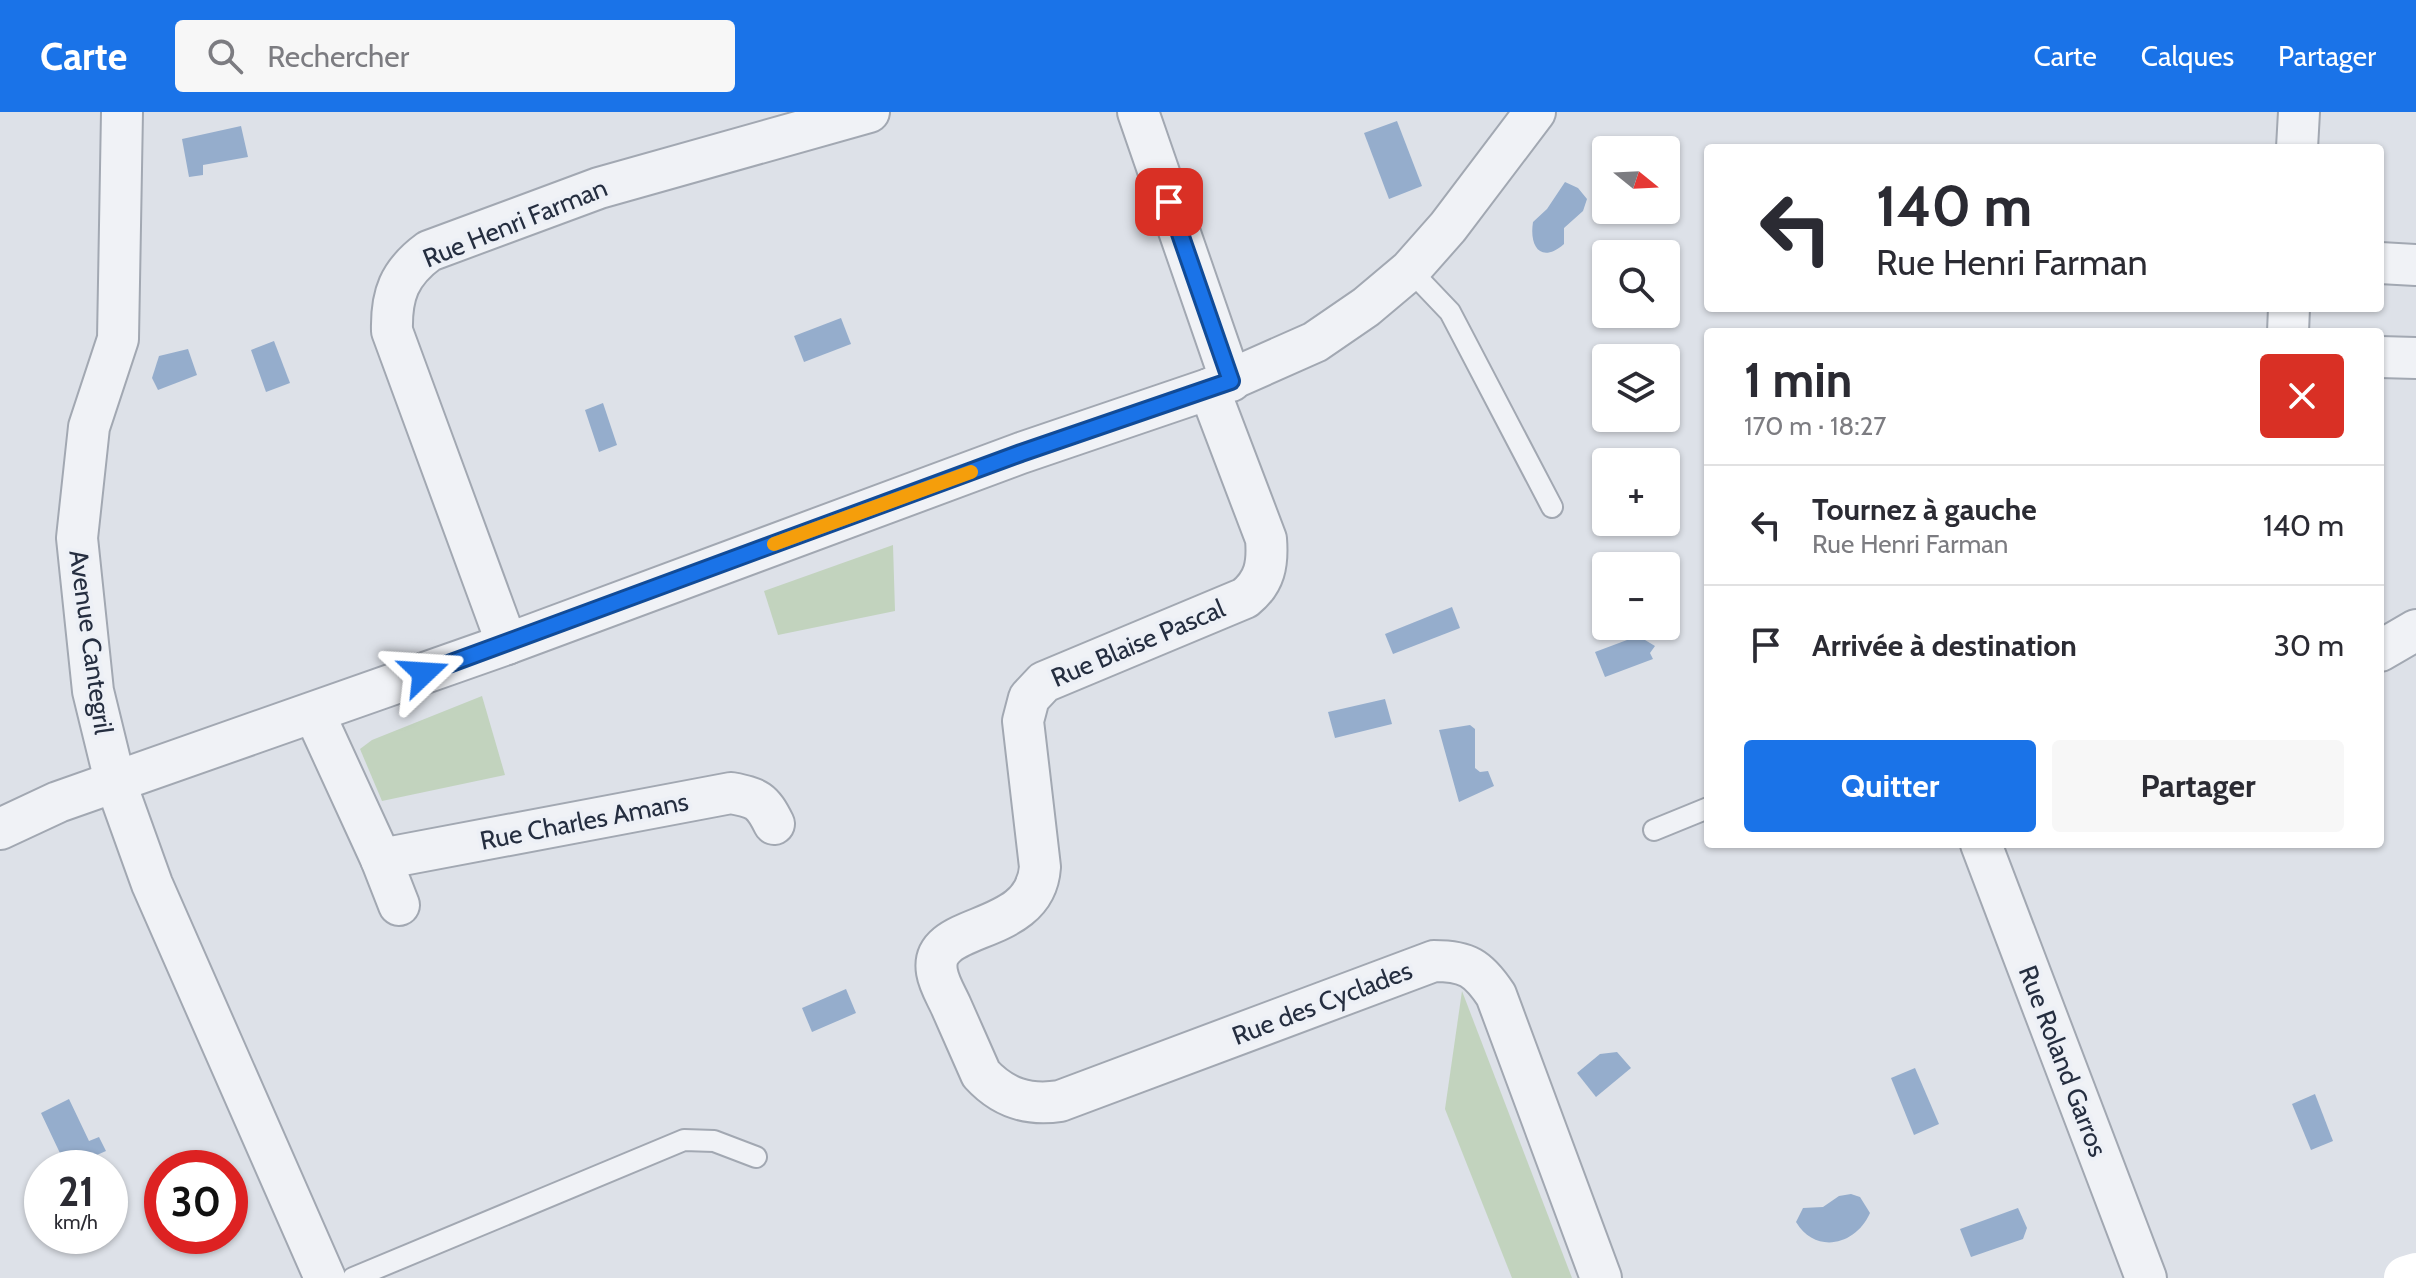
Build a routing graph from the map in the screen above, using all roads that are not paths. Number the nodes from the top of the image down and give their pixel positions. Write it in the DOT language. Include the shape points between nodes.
graph roads {
  1 [pos="122,112"];
  2 [pos="869,112"];
  3 [pos="1138,112"];
  4 [pos="1535,112"];
  5 [pos="2299,112"];
  6 [pos="2297,144"];
  7 [pos="2384,263"];
  8 [pos="2416,265"];
  9 [pos="1410,270"];
  10 [pos="2384,357"];
  11 [pos="2416,358"];
  12 [pos="1220,385"];
  13 [pos="1552,507"];
  14 [pos="2416,630"];
  15 [pos="507,644"];
  16 [pos="2384,649"];
  17 [pos="314,713"];
  18 [pos="115,781"];
  19 [pos="1704,810"];
  20 [pos="774,824"];
  21 [pos="0,829"];
  22 [pos="1654,830"];
  23 [pos="1983,848"];
  24 [pos="381,859"];
  25 [pos="399,905"];
  26 [pos="939,955"];
  27 [pos="756,1157"];
  28 [pos="2416,1275"];
  29 [pos="325,1278"];
  30 [pos="353,1278"];
  31 [pos="1601,1278"];
  32 [pos="2146,1278"];
  33 [pos="2406,1278"];
  1 -- 18 [label="street, Avenue Cantegril" via="118,339 89,427 77,538 93,691"];
  2 -- 15 [label="street, Rue Henri Farman" via="599,188 429,251 412,263 398,286 392,331"];
  3 -- 12 [label="street"];
  4 -- 9 [label="street"];
  5 -- 6 [label="street"];
  7 -- 8 [label="street"];
  9 -- 12 [label="street" via="1315,342"];
  9 -- 13 [label="lane" via="1450,312"];
  10 -- 11 [label="street"];
  12 -- 15 [label="street" via="1021,453"];
  12 -- 26 [label="street, Rue Blaise Pascal" via="1266,539 1265,573 1245,598 1044,682 1029,698 1023,721 1040,879 1033,896 1012,914 954,939"];
  14 -- 16 [label="street"];
  15 -- 17 [label="street"];
  17 -- 18 [label="street"];
  17 -- 24 [label="street"];
  18 -- 21 [label="street"];
  18 -- 29 [label="street, Avenue Cantegril" via="152,884"];
  19 -- 22 [label="lane"];
  20 -- 24 [label="street, Rue Charles Amans" via="765,806 731,793"];
  23 -- 32 [label="street, Rue Roland Garros"];
  24 -- 25 [label="street"];
  26 -- 31 [label="street, Rue des Cyclades" via="937,975 981,1074 1016,1100 1041,1104 1434,961 1467,965 1496,995"];
  27 -- 30 [label="lane" via="714,1141 684,1140"];
  28 -- 33 [label="main road"];
}
